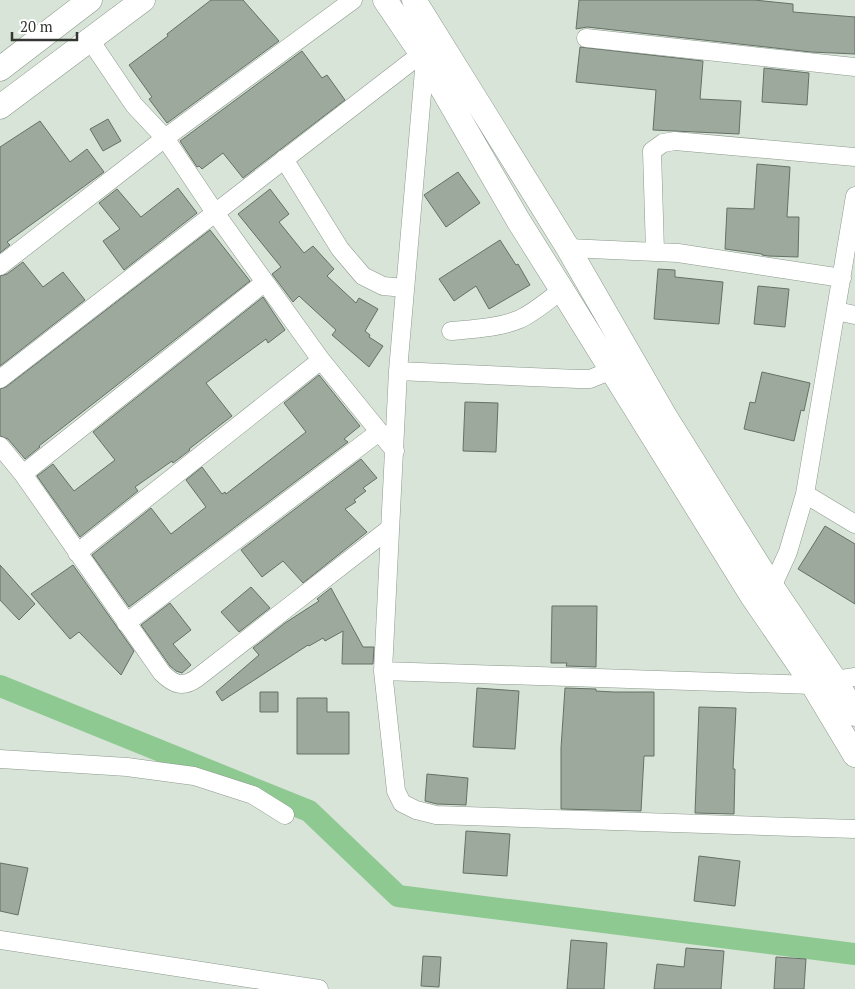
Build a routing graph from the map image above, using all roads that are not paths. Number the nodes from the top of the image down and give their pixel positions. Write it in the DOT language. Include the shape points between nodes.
graph roads {
  1 [pos="90,0"];
  2 [pos="143,0"];
  3 [pos="353,0"];
  4 [pos="386,0"];
  5 [pos="414,0"];
  6 [pos="586,38"];
  7 [pos="90,40"];
  8 [pos="423,57"];
  9 [pos="1,65"];
  10 [pos="855,67"];
  11 [pos="0,107"];
  12 [pos="165,138"];
  13 [pos="855,157"];
  14 [pos="284,159"];
  15 [pos="855,196"];
  16 [pos="216,214"];
  17 [pos="568,248"];
  18 [pos="655,251"];
  19 [pos="0,266"];
  20 [pos="842,278"];
  21 [pos="265,282"];
  22 [pos="405,288"];
  23 [pos="562,290"];
  24 [pos="836,311"];
  25 [pos="855,315"];
  26 [pos="451,331"];
  27 [pos="322,360"];
  28 [pos="612,370"];
  29 [pos="398,371"];
  30 [pos="0,379"];
  31 [pos="379,432"];
  32 [pos="0,446"];
  33 [pos="395,451"];
  34 [pos="23,474"];
  35 [pos="805,494"];
  36 [pos="855,524"];
  37 [pos="389,529"];
  38 [pos="77,553"];
  39 [pos="765,596"];
  40 [pos="126,623"];
  41 [pos="383,670"];
  42 [pos="834,681"];
  43 [pos="855,714"];
  44 [pos="855,755"];
  45 [pos="0,759"];
  46 [pos="285,815"];
  47 [pos="855,829"];
  48 [pos="0,940"];
  49 [pos="319,989"];
  1 -- 9 [label="street"];
  2 -- 7 [label="street"];
  3 -- 12 [label="street"];
  4 -- 8 [label="street"];
  5 -- 17 [label="street"];
  6 -- 10 [label="street"];
  7 -- 11 [label="street"];
  7 -- 12 [label="street" via="134,105"];
  8 -- 14 [label="street"];
  8 -- 22 [label="street"];
  8 -- 23 [label="street"];
  12 -- 16 [label="street"];
  12 -- 19 [label="street"];
  13 -- 18 [label="street" via="662,142 652,151"];
  14 -- 16 [label="street"];
  14 -- 22 [label="street" via="340,249 363,276 383,286"];
  15 -- 20 [label="street"];
  16 -- 21 [label="street"];
  16 -- 30 [label="street"];
  17 -- 18 [label="street"];
  17 -- 39 [label="street"];
  18 -- 20 [label="street"];
  20 -- 24 [label="street"];
  21 -- 27 [label="street"];
  21 -- 34 [label="street"];
  22 -- 29 [label="street"];
  23 -- 26 [label="street" via="518,320"];
  23 -- 28 [label="street"];
  24 -- 25 [label="street"];
  24 -- 35 [label="street"];
  27 -- 31 [label="street"];
  27 -- 38 [label="street"];
  28 -- 29 [label="street" via="590,379"];
  28 -- 39 [label="street"];
  29 -- 33 [label="street"];
  31 -- 33 [label="street"];
  31 -- 40 [label="street"];
  32 -- 34 [label="street"];
  33 -- 37 [label="street"];
  34 -- 38 [label="street"];
  35 -- 36 [label="street"];
  35 -- 39 [label="street" via="788,552"];
  37 -- 40 [label="street" via="189,684 168,680"];
  37 -- 41 [label="street"];
  38 -- 40 [label="street"];
  39 -- 42 [label="street"];
  41 -- 42 [label="street"];
  41 -- 47 [label="street" via="396,791 402,803 416,810 436,815"];
  42 -- 43 [label="street"];
  42 -- 44 [label="street"];
  45 -- 46 [label="street" via="194,776 252,795"];
  48 -- 49 [label="street"];
}
